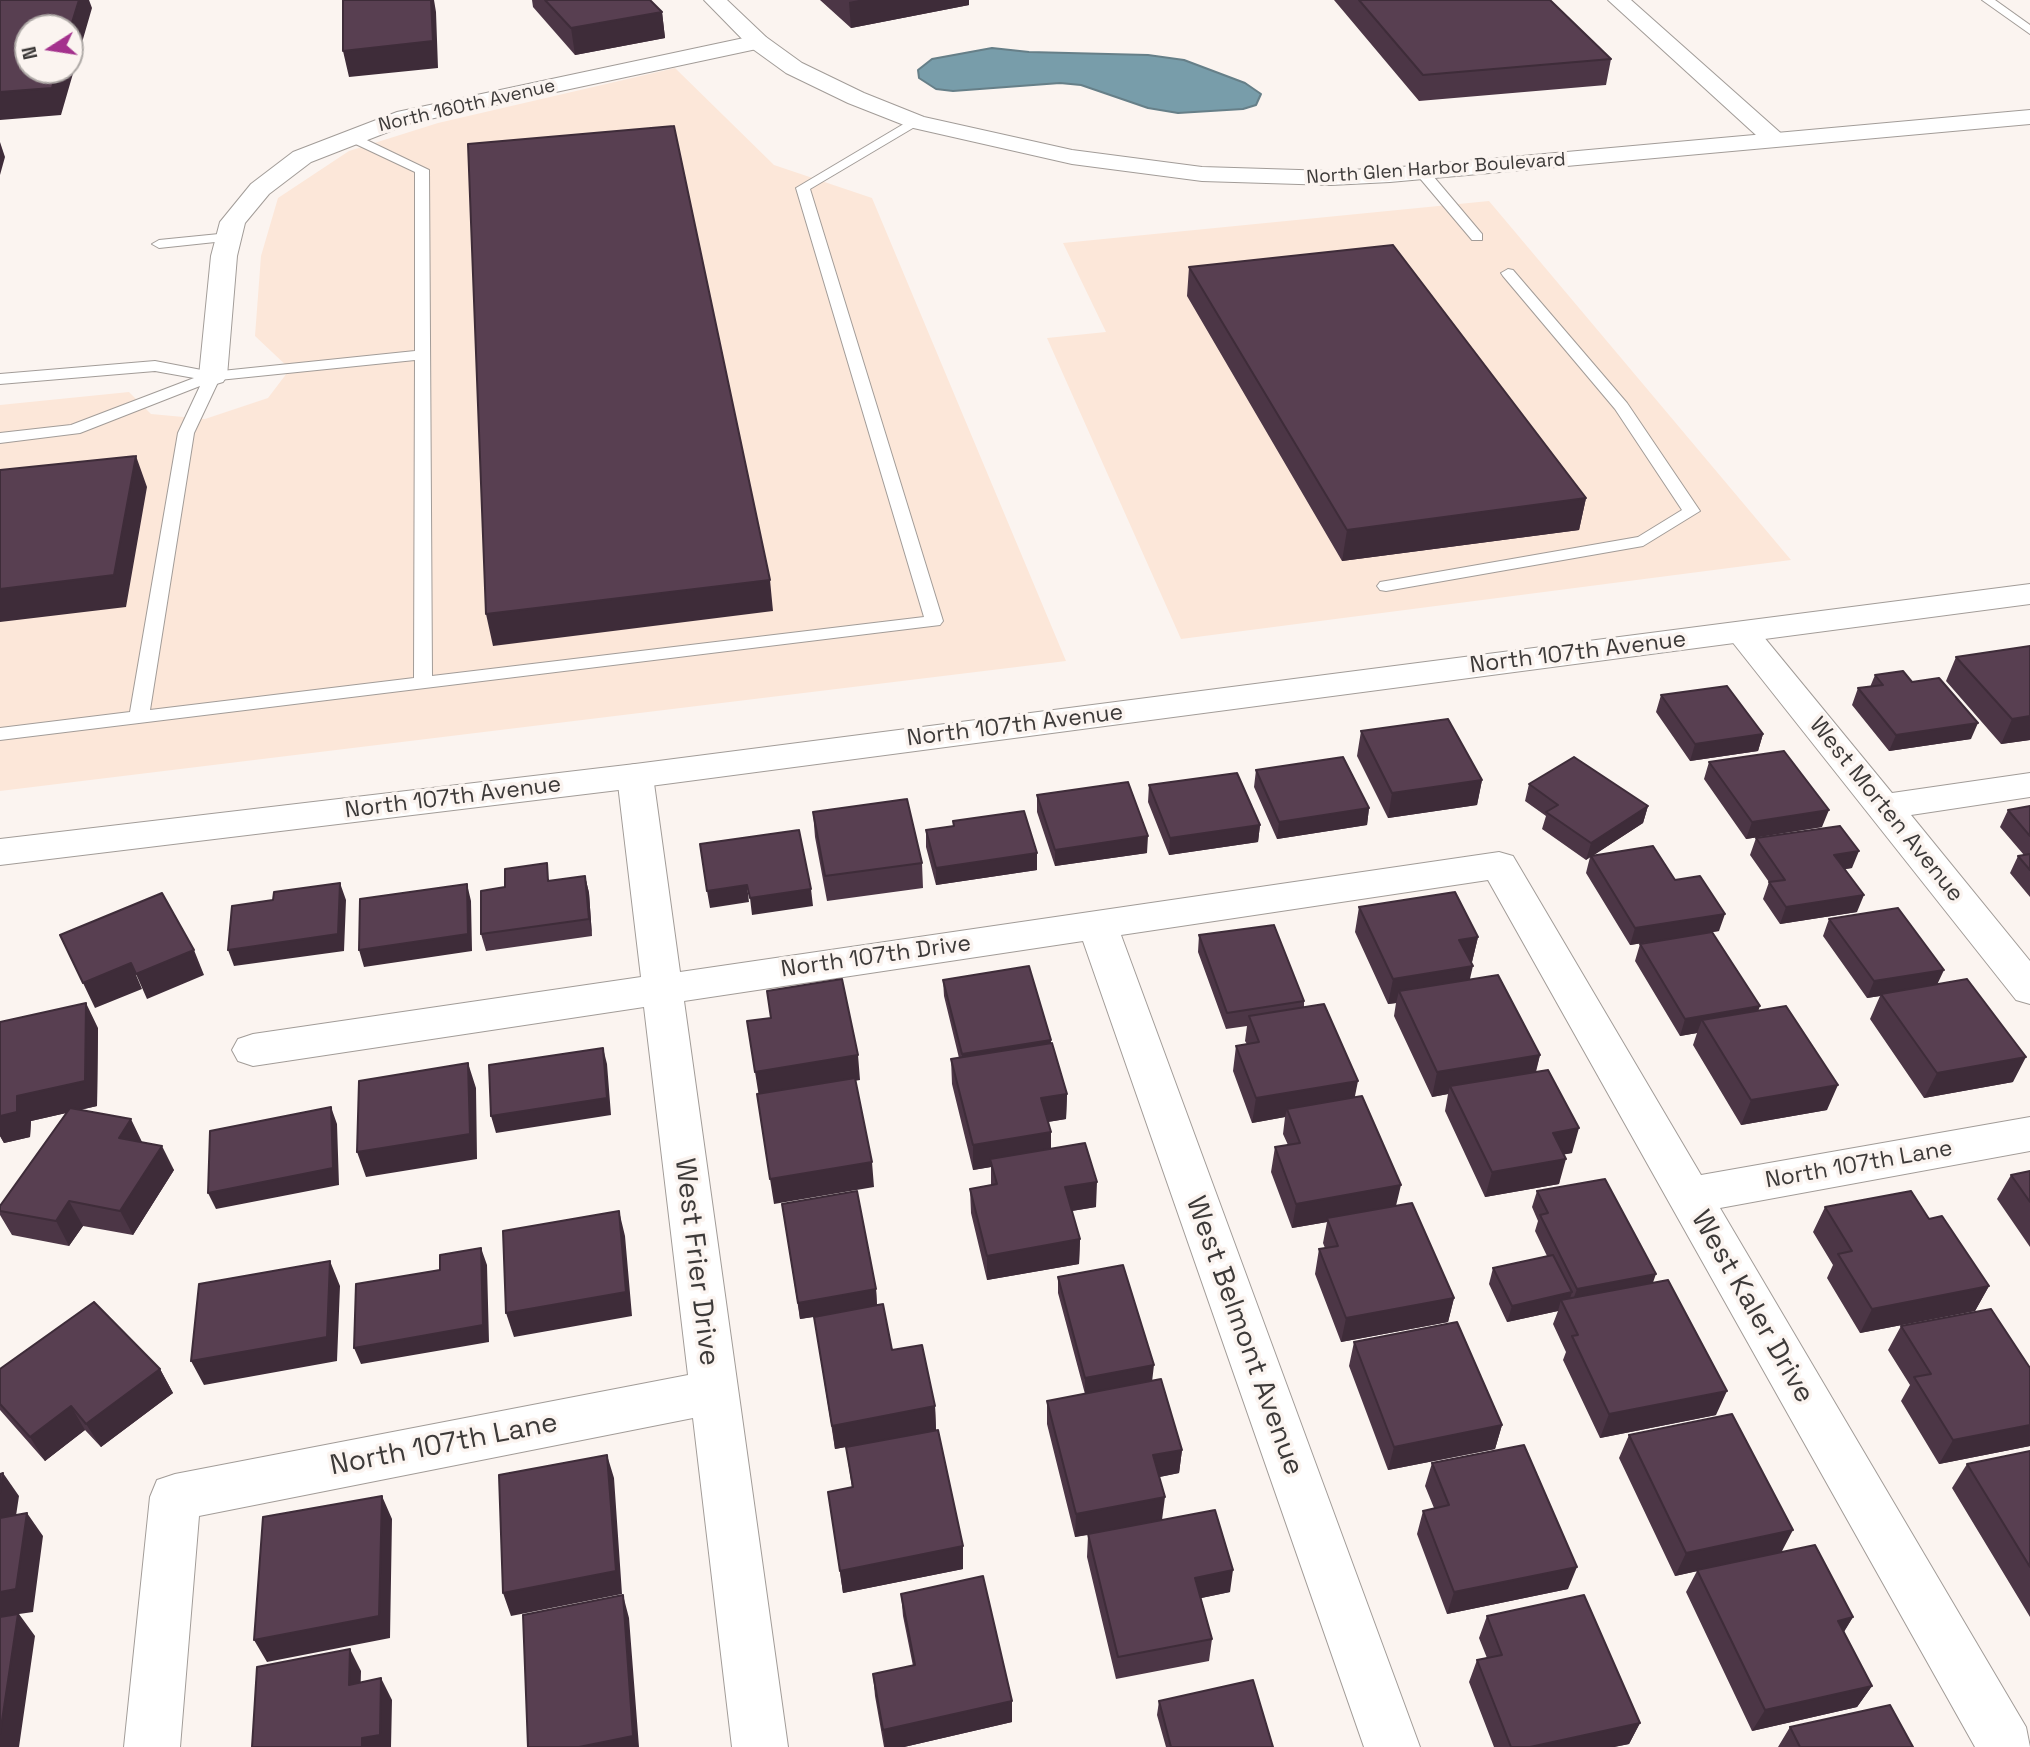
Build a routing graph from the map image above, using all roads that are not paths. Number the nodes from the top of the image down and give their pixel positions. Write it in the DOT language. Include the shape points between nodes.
graph roads {
  1 [pos="715,0"];
  2 [pos="1619,0"];
  3 [pos="1988,0"];
  4 [pos="2030,30"];
  5 [pos="758,42"];
  6 [pos="2030,117"];
  7 [pos="917,122"];
  8 [pos="350,135"];
  9 [pos="1776,141"];
  10 [pos="1423,173"];
  11 [pos="229,237"];
  12 [pos="1477,237"];
  13 [pos="159,244"];
  14 [pos="1508,273"];
  15 [pos="422,355"];
  16 [pos="213,376"];
  17 [pos="0,379"];
  18 [pos="0,438"];
  19 [pos="1386,586"];
  20 [pos="2030,594"];
  21 [pos="1742,632"];
  22 [pos="423,682"];
  23 [pos="139,717"];
  24 [pos="0,734"];
  25 [pos="635,776"];
  26 [pos="2030,785"];
  27 [pos="1884,807"];
  28 [pos="0,852"];
  29 [pos="1500,865"];
  30 [pos="1097,925"];
  31 [pos="660,988"];
  32 [pos="2030,989"];
  33 [pos="253,1050"];
  34 [pos="2030,1133"];
  35 [pos="1688,1196"];
  36 [pos="713,1392"];
  37 [pos="152,1747"];
  38 [pos="760,1747"];
  39 [pos="1392,1747"];
  40 [pos="2006,1747"];
  1 -- 5 [label="street, North Glen Harbor Boulevard"];
  2 -- 9 [label="street"];
  3 -- 4 [label="lane"];
  5 -- 7 [label="street, North Glen Harbor Boulevard" via="820,82"];
  5 -- 8 [label="street, North 160th Avenue" via="405,117"];
  6 -- 9 [label="street, North Glen Harbor Boulevard"];
  7 -- 10 [label="street, North Glen Harbor Boulevard" via="1072,157 1202,174 1331,178"];
  7 -- 22 [label="lane" via="803,188 934,621"];
  8 -- 11 [label="street, North 160th Avenue" via="302,158 260,189 233,222"];
  8 -- 15 [label="lane" via="422,170"];
  9 -- 10 [label="street, North Glen Harbor Boulevard"];
  10 -- 12 [label="lane"];
  11 -- 13 [label="lane"];
  11 -- 16 [label="street, North 160th Avenue"];
  14 -- 19 [label="lane" via="1621,406 1691,510 1643,541"];
  15 -- 16 [label="lane"];
  15 -- 22 [label="lane"];
  16 -- 17 [label="lane" via="155,366"];
  16 -- 18 [label="lane" via="74,430"];
  16 -- 23 [label="lane" via="186,433"];
  20 -- 21 [label="street, North 107th Avenue"];
  21 -- 25 [label="street, North 107th Avenue"];
  21 -- 27 [label="street, West Morten Avenue"];
  22 -- 23 [label="lane"];
  23 -- 24 [label="lane"];
  25 -- 28 [label="street, North 107th Avenue"];
  25 -- 31 [label="street, West Frier Drive"];
  26 -- 27 [label="street"];
  27 -- 32 [label="street, West Morten Avenue"];
  29 -- 30 [label="street, North 107th Drive"];
  29 -- 35 [label="street, West Kaler Drive"];
  30 -- 31 [label="street, North 107th Drive"];
  30 -- 39 [label="street, West Belmont Avenue"];
  31 -- 33 [label="street, North 107th Drive"];
  31 -- 36 [label="street, West Frier Drive"];
  34 -- 35 [label="street, North 107th Lane"];
  35 -- 40 [label="street, West Kaler Drive"];
  36 -- 37 [label="street, North 107th Lane" via="175,1497"];
  36 -- 38 [label="street, West Frier Drive"];
}
